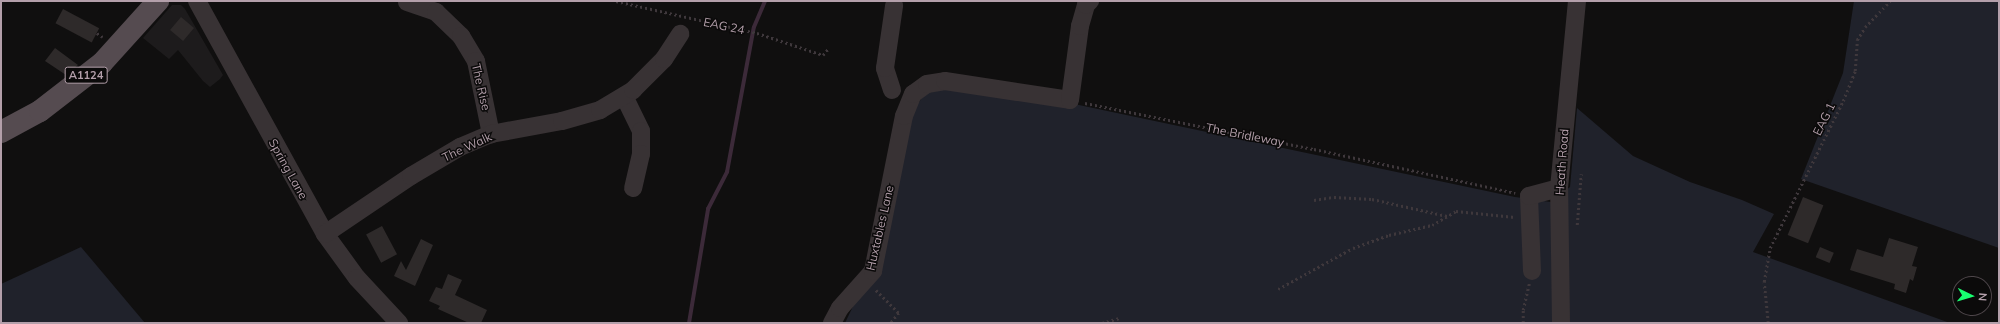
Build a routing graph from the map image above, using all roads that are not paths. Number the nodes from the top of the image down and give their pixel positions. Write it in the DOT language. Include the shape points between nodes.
graph roads {
  1 [pos="158,1"];
  2 [pos="197,1"];
  3 [pos="1090,1"];
  4 [pos="1577,1"];
  5 [pos="407,2"];
  6 [pos="894,6"];
  7 [pos="680,34"];
  8 [pos="924,86"];
  9 [pos="892,90"];
  10 [pos="624,96"];
  11 [pos="903,120"];
  12 [pos="1,132"];
  13 [pos="491,134"];
  14 [pos="633,188"];
  15 [pos="1559,188"];
  16 [pos="325,234"];
  17 [pos="1532,270"];
  18 [pos="399,323"];
  19 [pos="832,323"];
  20 [pos="1561,323"];
  1 -- 12 [label="main road, A1124" via="102,63 40,111"];
  2 -- 16 [label="street, Spring Lane"];
  3 -- 8 [label="street" via="1086,5 1080,26 1070,100 945,81"];
  4 -- 15 [label="street, Heath Road"];
  5 -- 13 [label="street, The Rise" via="436,12 461,36 476,61"];
  6 -- 9 [label="street" via="886,69"];
  7 -- 10 [label="street, The Walk" via="664,59"];
  8 -- 9 [label="street"];
  8 -- 11 [label="street, Huxtables Lane" via="913,94"];
  9 -- 11 [label="street"];
  10 -- 13 [label="street, The Walk" via="600,110 562,121"];
  10 -- 14 [label="street" via="641,131 641,154"];
  11 -- 19 [label="street, Huxtables Lane" via="873,271 840,308"];
  13 -- 16 [label="street, The Walk" via="460,147 411,176"];
  15 -- 17 [label="street" via="1529,196"];
  15 -- 20 [label="street, Heath Road"];
  16 -- 18 [label="street, Spring Lane" via="357,278"];
}
